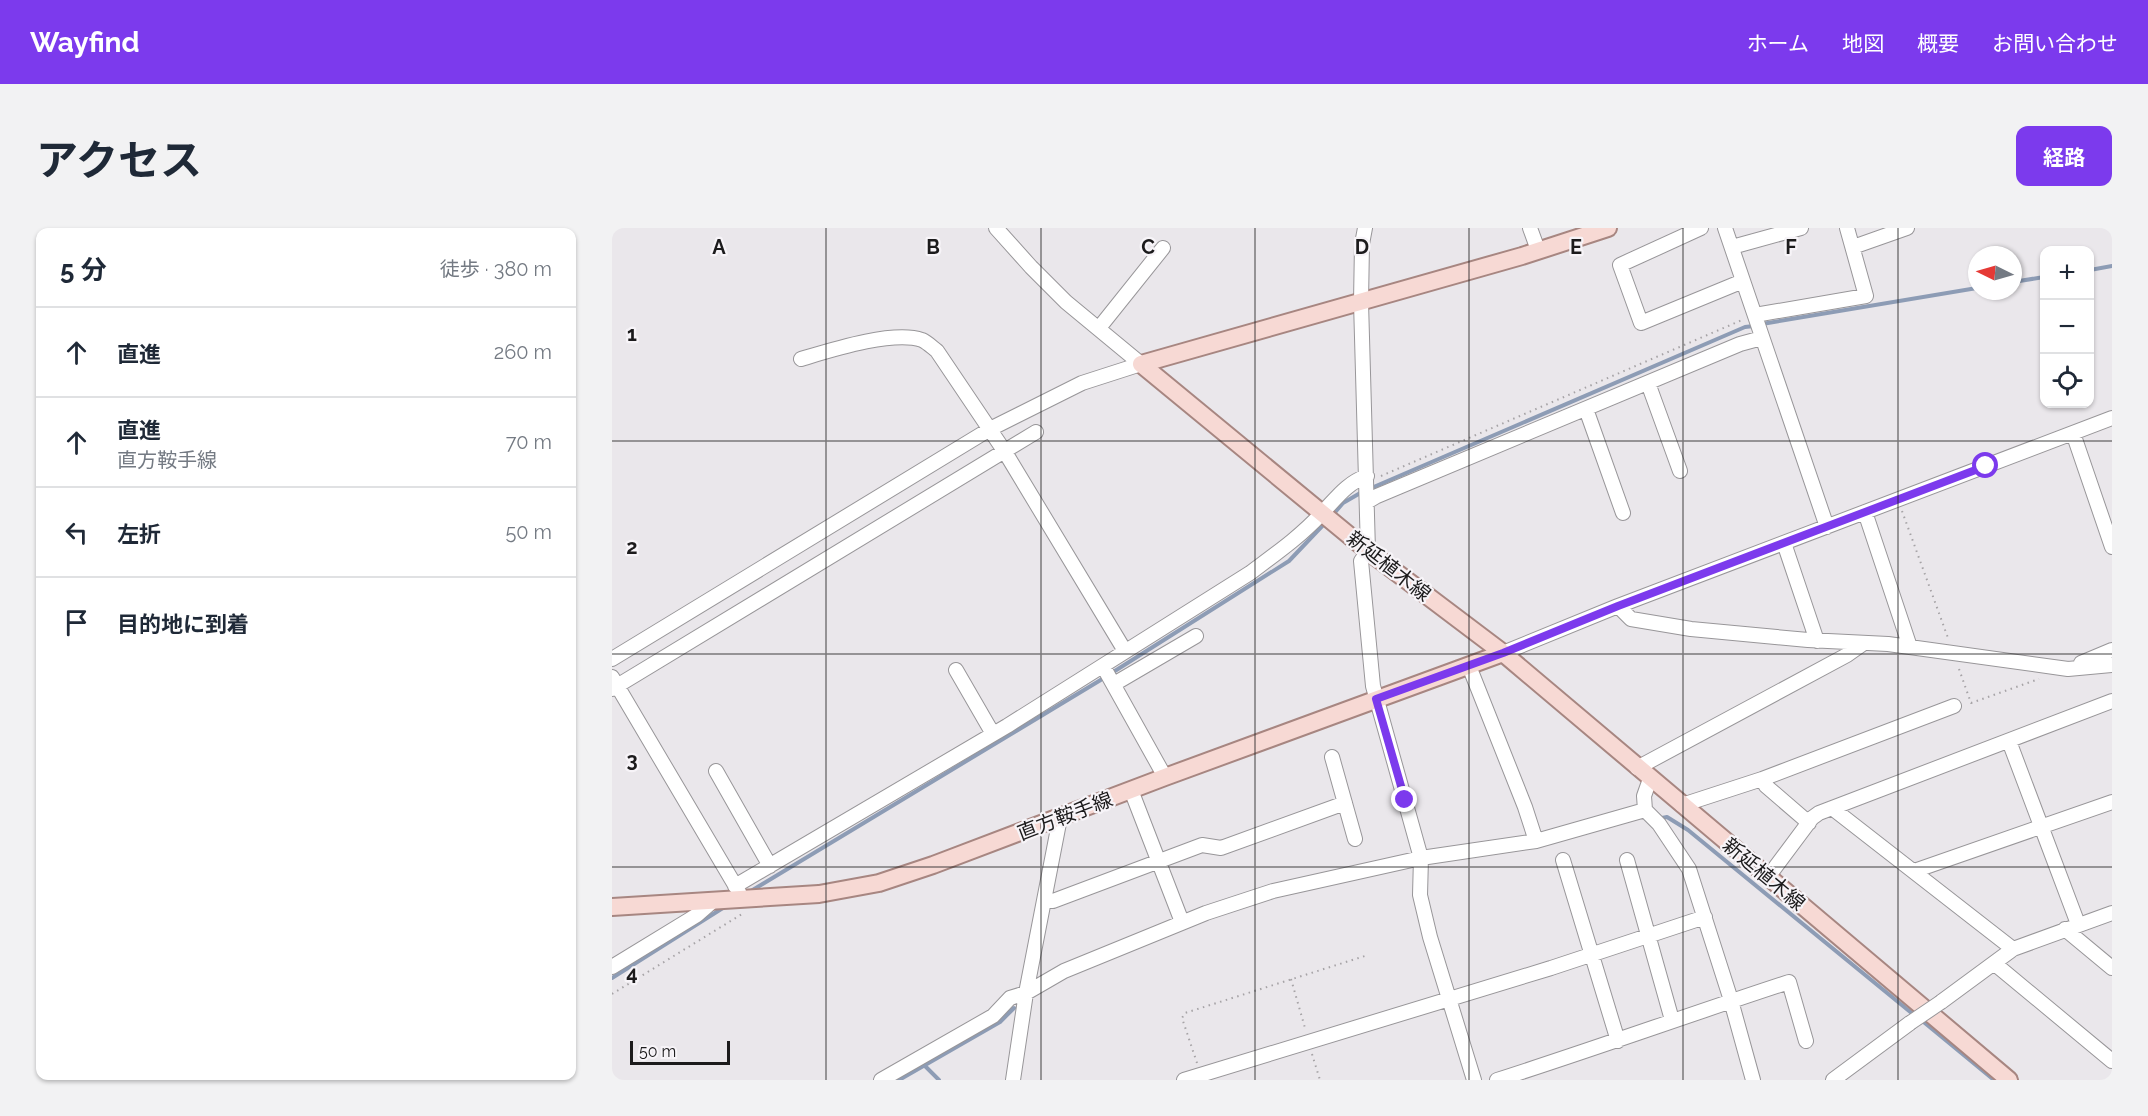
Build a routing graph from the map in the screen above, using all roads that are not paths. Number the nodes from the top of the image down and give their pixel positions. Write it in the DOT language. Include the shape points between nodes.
graph roads {
  1 [pos="996,228"];
  2 [pos="1365,228"];
  3 [pos="1530,228"];
  4 [pos="1608,228"];
  5 [pos="1701,228"];
  6 [pos="1725,228"];
  7 [pos="1801,228"];
  8 [pos="1847,228"];
  9 [pos="1907,228"];
  10 [pos="1732,247"];
  11 [pos="1853,247"];
  12 [pos="1163,248"];
  13 [pos="1538,250"];
  14 [pos="1743,281"];
  15 [pos="1361,302"];
  16 [pos="1755,315"];
  17 [pos="1099,328"];
  18 [pos="1762,338"];
  19 [pos="801,358"];
  20 [pos="1141,364"];
  21 [pos="1648,383"];
  22 [pos="1586,409"];
  23 [pos="2112,418"];
  24 [pos="990,429"];
  25 [pos="1036,432"];
  26 [pos="2073,433"];
  27 [pos="1005,452"];
  28 [pos="1680,471"];
  29 [pos="1366,476"];
  30 [pos="1367,502"];
  31 [pos="1865,512"];
  32 [pos="1623,513"];
  33 [pos="1322,514"];
  34 [pos="1827,526"];
  35 [pos="1784,543"];
  36 [pos="2112,547"];
  37 [pos="1368,551"];
  38 [pos="1618,606"];
  39 [pos="1196,636"];
  40 [pos="1817,641"];
  41 [pos="1864,643"];
  42 [pos="1910,647"];
  43 [pos="2112,650"];
  44 [pos="1125,651"];
  45 [pos="1503,653"];
  46 [pos="612,659"];
  47 [pos="2112,665"];
  48 [pos="1103,666"];
  49 [pos="1469,666"];
  50 [pos="2068,669"];
  51 [pos="956,670"];
  52 [pos="614,684"];
  53 [pos="1114,684"];
  54 [pos="1376,699"];
  55 [pos="2112,701"];
  56 [pos="1954,706"];
  57 [pos="993,734"];
  58 [pos="2008,741"];
  59 [pos="1332,757"];
  60 [pos="716,771"];
  61 [pos="1643,773"];
  62 [pos="1165,777"];
  63 [pos="1762,779"];
  64 [pos="1131,790"];
  65 [pos="2112,802"];
  66 [pos="1345,803"];
  67 [pos="1682,805"];
  68 [pos="1832,808"];
  69 [pos="1645,810"];
  70 [pos="1059,818"];
  71 [pos="1809,823"];
  72 [pos="2041,826"];
  73 [pos="1355,839"];
  74 [pos="1536,841"];
  75 [pos="1421,858"];
  76 [pos="1563,860"];
  77 [pos="1627,860"];
  78 [pos="1159,861"];
  79 [pos="770,866"];
  80 [pos="1914,871"];
  81 [pos="1768,877"];
  82 [pos="739,892"];
  83 [pos="713,901"];
  84 [pos="1044,901"];
  85 [pos="612,907"];
  86 [pos="2112,913"];
  87 [pos="1705,917"];
  88 [pos="1182,922"];
  89 [pos="2079,924"];
  90 [pos="2065,929"];
  91 [pos="1649,936"];
  92 [pos="2013,949"];
  93 [pos="1591,955"];
  94 [pos="1995,964"];
  95 [pos="612,967"];
  96 [pos="2112,968"];
  97 [pos="1026,993"];
  98 [pos="1448,999"];
  99 [pos="1731,1001"];
  100 [pos="1672,1020"];
  101 [pos="1618,1041"];
  102 [pos="1806,1041"];
  103 [pos="2112,1061"];
  104 [pos="2002,1078"];
  105 [pos="881,1080"];
  106 [pos="1013,1080"];
  107 [pos="1184,1080"];
  108 [pos="1474,1080"];
  109 [pos="1497,1080"];
  110 [pos="1753,1080"];
  111 [pos="1833,1080"];
  1 -- 17 [label="street" via="1066,302"];
  2 -- 15 [label="street"];
  3 -- 13 [label="street"];
  4 -- 13 [label="main road"];
  5 -- 14 [label="street" via="1620,265 1641,323"];
  6 -- 10 [label="street"];
  7 -- 10 [label="street"];
  8 -- 11 [label="street"];
  9 -- 11 [label="street"];
  10 -- 14 [label="street"];
  11 -- 16 [label="street" via="1866,296"];
  12 -- 17 [label="street"];
  13 -- 15 [label="main road"];
  14 -- 16 [label="street"];
  15 -- 20 [label="main road"];
  15 -- 29 [label="street"];
  16 -- 18 [label="street"];
  17 -- 20 [label="street"];
  18 -- 21 [label="street"];
  18 -- 34 [label="street"];
  19 -- 24 [label="street" via="898,337 923,340 937,351"];
  20 -- 24 [label="street" via="1082,383"];
  20 -- 33 [label="main road, 新延植木線"];
  21 -- 22 [label="street"];
  21 -- 28 [label="street"];
  22 -- 30 [label="street"];
  22 -- 32 [label="street"];
  23 -- 26 [label="street"];
  24 -- 27 [label="street"];
  24 -- 46 [label="street"];
  25 -- 27 [label="street"];
  26 -- 31 [label="street"];
  26 -- 36 [label="street"];
  27 -- 44 [label="street"];
  27 -- 52 [label="street"];
  29 -- 30 [label="street"];
  29 -- 33 [label="street" via="1340,493"];
  30 -- 37 [label="street"];
  31 -- 34 [label="street"];
  31 -- 42 [label="street"];
  33 -- 37 [label="main road, 新延植木線"];
  33 -- 44 [label="street" via="1250,573"];
  34 -- 35 [label="street"];
  35 -- 38 [label="street"];
  35 -- 40 [label="street"];
  37 -- 45 [label="main road, 新延植木線"];
  37 -- 54 [label="street" via="1361,561"];
  38 -- 40 [label="street" via="1631,619"];
  38 -- 45 [label="street"];
  39 -- 53 [label="street"];
  40 -- 41 [label="street"];
  41 -- 42 [label="street"];
  41 -- 61 [label="street"];
  42 -- 50 [label="street"];
  43 -- 50 [label="street"];
  44 -- 48 [label="street"];
  45 -- 49 [label="main road, 直方鞍手線"];
  45 -- 61 [label="main road, 新延植木線"];
  47 -- 50 [label="street"];
  48 -- 53 [label="street"];
  48 -- 57 [label="street"];
  49 -- 54 [label="main road, 直方鞍手線"];
  49 -- 74 [label="street"];
  51 -- 57 [label="street"];
  52 -- 82 [label="street"];
  53 -- 62 [label="street"];
  54 -- 62 [label="main road, 直方鞍手線"];
  54 -- 75 [label="street"];
  55 -- 58 [label="street"];
  56 -- 63 [label="street"];
  57 -- 79 [label="street"];
  58 -- 68 [label="street"];
  58 -- 72 [label="street"];
  59 -- 66 [label="street"];
  60 -- 79 [label="street"];
  61 -- 67 [label="main road, 新延植木線"];
  61 -- 69 [label="street"];
  62 -- 64 [label="main road, 直方鞍手線"];
  63 -- 67 [label="street"];
  63 -- 71 [label="street"];
  64 -- 70 [label="main road, 直方鞍手線"];
  64 -- 78 [label="street"];
  65 -- 72 [label="street"];
  66 -- 73 [label="street"];
  66 -- 78 [label="street" via="1221,848 1202,845"];
  67 -- 81 [label="main road, 新延植木線"];
  68 -- 71 [label="street"];
  68 -- 80 [label="street"];
  69 -- 74 [label="street"];
  69 -- 87 [label="street" via="1689,869"];
  70 -- 82 [label="main road, 直方鞍手線" via="879,883 819,894"];
  70 -- 84 [label="street"];
  71 -- 81 [label="street"];
  72 -- 80 [label="street"];
  72 -- 89 [label="street"];
  74 -- 75 [label="street"];
  75 -- 88 [label="street" via="1273,891"];
  75 -- 98 [label="street" via="1420,895"];
  76 -- 93 [label="street"];
  77 -- 91 [label="street"];
  78 -- 84 [label="street"];
  78 -- 88 [label="street"];
  79 -- 82 [label="street"];
  80 -- 92 [label="street"];
  81 -- 104 [label="main road, 新延植木線"];
  82 -- 83 [label="main road, 直方鞍手線"];
  83 -- 85 [label="main road, 直方鞍手線"];
  83 -- 95 [label="street"];
  84 -- 97 [label="street"];
  86 -- 89 [label="street"];
  87 -- 91 [label="street"];
  87 -- 99 [label="street"];
  88 -- 97 [label="street" via="1064,971"];
  89 -- 90 [label="street"];
  90 -- 92 [label="street"];
  90 -- 96 [label="street"];
  91 -- 93 [label="street"];
  91 -- 100 [label="street"];
  92 -- 94 [label="street"];
  93 -- 98 [label="street"];
  93 -- 101 [label="street"];
  94 -- 103 [label="street"];
  94 -- 111 [label="street, bridge"];
  97 -- 105 [label="street" via="1010,998 993,1016"];
  97 -- 106 [label="street"];
  98 -- 107 [label="street"];
  98 -- 108 [label="street"];
  99 -- 100 [label="street"];
  99 -- 102 [label="street" via="1789,982"];
  99 -- 110 [label="street"];
  100 -- 101 [label="street"];
  101 -- 109 [label="street"];
}
